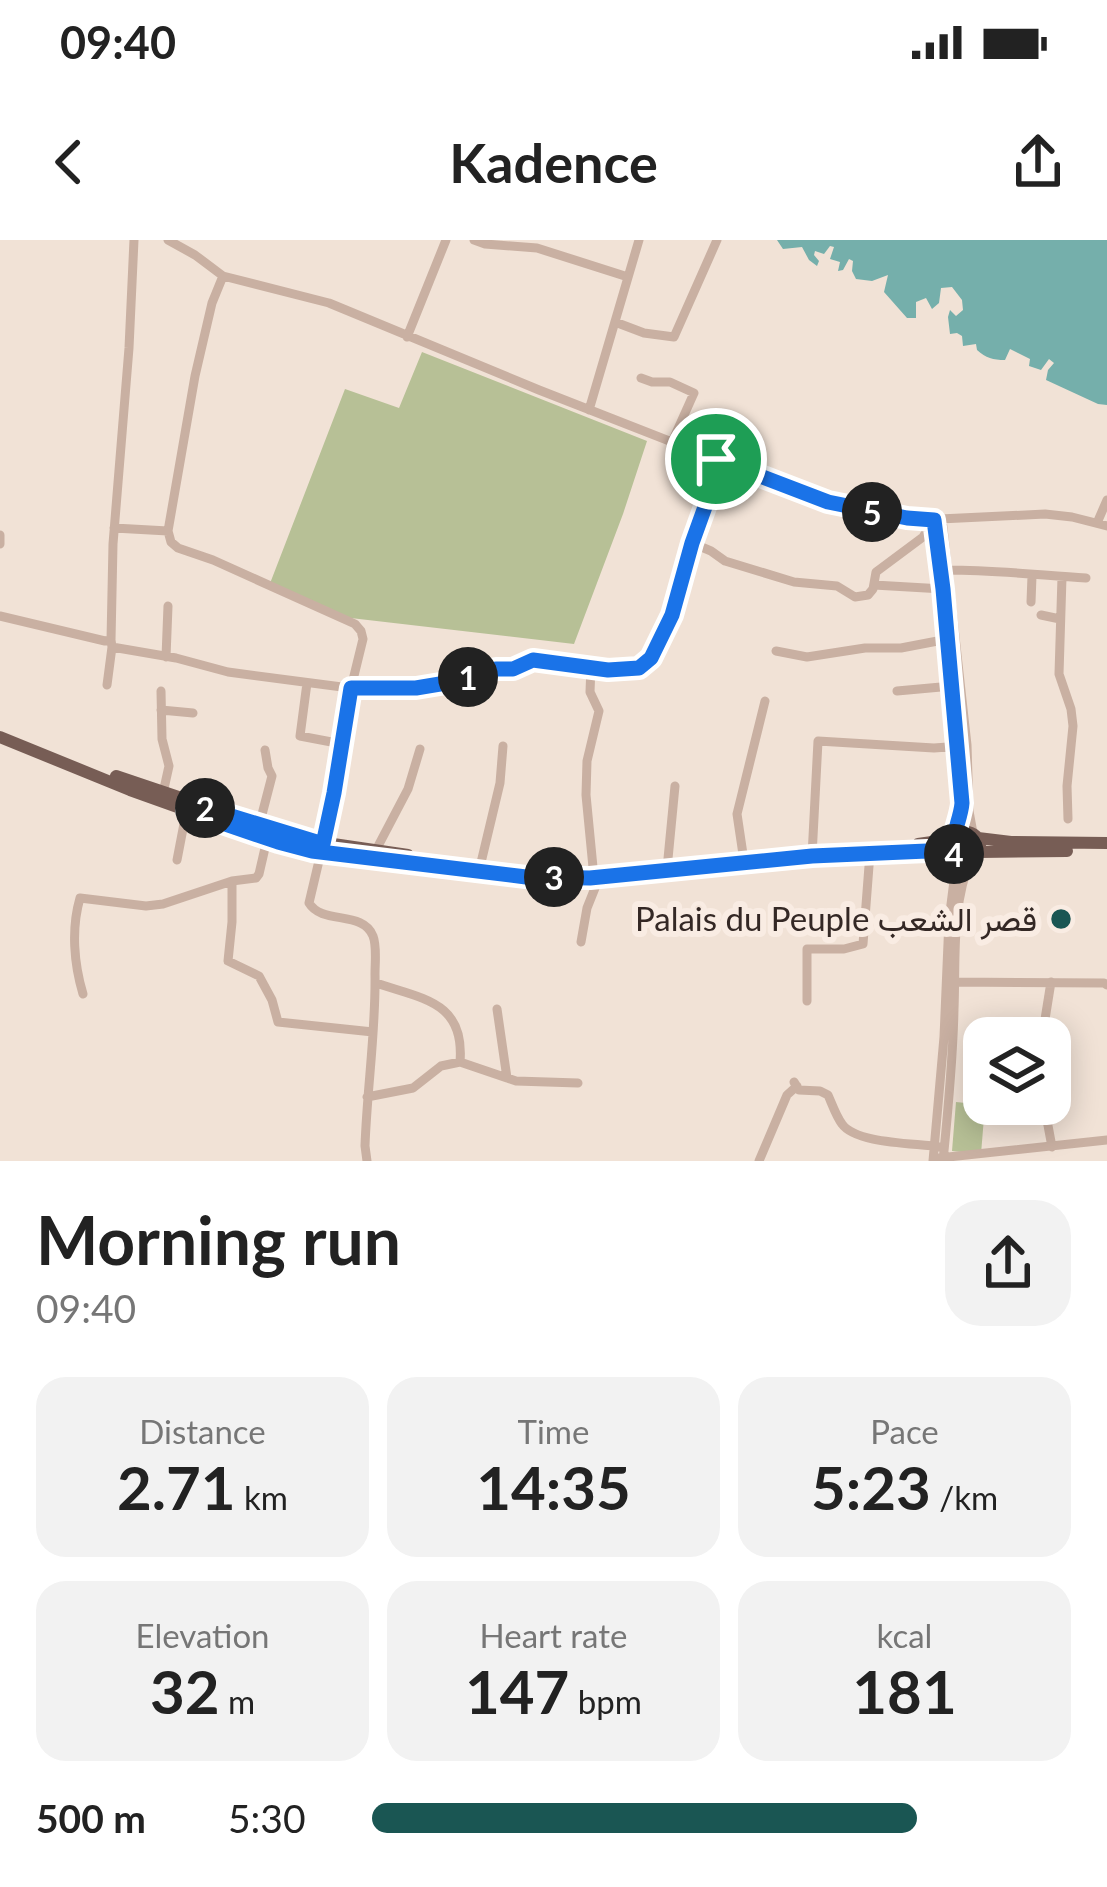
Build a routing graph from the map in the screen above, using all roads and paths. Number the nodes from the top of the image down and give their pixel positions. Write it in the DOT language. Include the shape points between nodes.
graph roads {
  1 [pos="134,240"];
  2 [pos="168,240"];
  3 [pos="446,240"];
  4 [pos="474,240"];
  5 [pos="639,240"];
  6 [pos="718,240"];
  7 [pos="538,244"];
  8 [pos="224,276"];
  9 [pos="628,277"];
  10 [pos="615,322"];
  11 [pos="407,337"];
  12 [pos="641,378"];
  13 [pos="589,410"];
  14 [pos="672,442"];
  15 [pos="716,459"];
  16 [pos="1107,500"];
  17 [pos="938,520"];
  18 [pos="1102,525"];
  19 [pos="114,528"];
  20 [pos="168,531"];
  21 [pos="692,543"];
  22 [pos="948,571"];
  23 [pos="1032,576"];
  24 [pos="1062,577"];
  25 [pos="1086,578"];
  26 [pos="874,585"];
  27 [pos="943,589"];
  28 [pos="1031,602"];
  29 [pos="168,606"];
  30 [pos="1041,615"];
  31 [pos="0,616"];
  32 [pos="1060,620"];
  33 [pos="948,639"];
  34 [pos="112,643"];
  35 [pos="776,651"];
  36 [pos="166,657"];
  37 [pos="591,666"];
  38 [pos="307,683"];
  39 [pos="107,686"];
  40 [pos="952,686"];
  41 [pos="351,688"];
  42 [pos="161,691"];
  43 [pos="897,691"];
  44 [pos="765,700"];
  45 [pos="161,710"];
  46 [pos="193,713"];
  47 [pos="0,733"];
  48 [pos="342,744"];
  49 [pos="503,746"];
  50 [pos="962,746"];
  51 [pos="420,749"];
  52 [pos="265,750"];
  53 [pos="675,786"];
  54 [pos="163,793"];
  55 [pos="188,807"];
  56 [pos="1068,819"];
  57 [pos="265,831"];
  58 [pos="954,837"];
  59 [pos="1107,847"];
  60 [pos="323,848"];
  61 [pos="969,849"];
  62 [pos="376,850"];
  63 [pos="812,853"];
  64 [pos="870,854"];
  65 [pos="743,858"];
  66 [pos="177,860"];
  67 [pos="667,866"];
  68 [pos="480,867"];
  69 [pos="595,874"];
  70 [pos="232,881"];
  71 [pos="581,941"];
  72 [pos="950,982"];
  73 [pos="1051,982"];
  74 [pos="376,983"];
  75 [pos="1107,986"];
  76 [pos="83,994"];
  77 [pos="807,1000"];
  78 [pos="497,1009"];
  79 [pos="1045,1017"];
  80 [pos="373,1032"];
  81 [pos="460,1062"];
  82 [pos="507,1078"];
  83 [pos="578,1083"];
  84 [pos="367,1097"];
  85 [pos="1048,1125"];
  86 [pos="1107,1140"];
  87 [pos="1052,1147"];
  88 [pos="938,1155"];
  89 [pos="367,1161"];
  90 [pos="759,1161"];
  1 -- 19 [label="street"];
  2 -- 8 [label="street"];
  3 -- 11 [label="street"];
  4 -- 7 [label="street"];
  5 -- 9 [label="street"];
  6 -- 10 [label="street" via="674,338"];
  7 -- 9 [label="street"];
  8 -- 11 [label="street" via="329,303"];
  8 -- 20 [label="street" via="195,376"];
  9 -- 10 [label="street"];
  10 -- 13 [label="street"];
  11 -- 13 [label="street"];
  12 -- 14 [label="street" via="694,393"];
  13 -- 14 [label="street"];
  14 -- 15 [label="street"];
  15 -- 17 [label="street" via="828,502"];
  15 -- 21 [label="street"];
  16 -- 18 [label="street"];
  17 -- 18 [label="street" via="1046,514"];
  17 -- 22 [label="street"];
  17 -- 26 [label="street" via="876,572"];
  17 -- 27 [label="street"];
  19 -- 20 [label="street"];
  19 -- 34 [label="street"];
  20 -- 41 [label="street" via="178,548 355,624 363,640"];
  21 -- 26 [label="street" via="725,561 855,597 868,596"];
  21 -- 37 [label="street" via="651,658 628,670"];
  22 -- 23 [label="street"];
  22 -- 50 [label="street"];
  23 -- 24 [label="street"];
  23 -- 28 [label="street"];
  24 -- 25 [label="street"];
  24 -- 32 [label="street"];
  26 -- 27 [label="street"];
  27 -- 33 [label="street"];
  29 -- 36 [label="street"];
  30 -- 32 [label="street"];
  31 -- 34 [label="street"];
  32 -- 56 [label="street" via="1059,674 1072,726"];
  33 -- 35 [label="street" via="807,657"];
  33 -- 40 [label="street"];
  34 -- 36 [label="street"];
  34 -- 39 [label="street"];
  36 -- 38 [label="street"];
  37 -- 41 [label="street" via="533,660 416,688"];
  37 -- 69 [label="street" via="599,711 587,760"];
  38 -- 41 [label="street"];
  38 -- 48 [label="street" via="300,736"];
  40 -- 43 [label="street"];
  40 -- 50 [label="street"];
  41 -- 48 [label="street"];
  42 -- 45 [label="street"];
  44 -- 65 [label="street" via="737,814"];
  45 -- 46 [label="street"];
  45 -- 54 [label="street" via="169,766"];
  47 -- 54 [label="main road"];
  47 -- 55 [label="main road"];
  48 -- 60 [label="street"];
  49 -- 68 [label="street"];
  50 -- 58 [label="street"];
  50 -- 61 [label="street"];
  50 -- 63 [label="street" via="818,741"];
  51 -- 62 [label="street"];
  52 -- 57 [label="street" via="272,776"];
  53 -- 67 [label="street"];
  54 -- 55 [label="main road"];
  55 -- 57 [label="main road"];
  55 -- 66 [label="street"];
  57 -- 60 [label="main road"];
  57 -- 70 [label="street" via="256,878"];
  58 -- 61 [label="main road" via="951,847"];
  58 -- 61 [label="main road" via="964,831"];
  58 -- 63 [label="main road"];
  59 -- 61 [label="main road" via="1011,842"];
  60 -- 62 [label="main road"];
  60 -- 68 [label="main road"];
  60 -- 74 [label="street" via="310,906 372,932"];
  61 -- 64 [label="main road"];
  61 -- 72 [label="street" via="949,920"];
  62 -- 68 [label="main road"];
  63 -- 64 [label="main road"];
  63 -- 65 [label="main road"];
  64 -- 77 [label="street" via="863,944 806,949"];
  65 -- 67 [label="main road"];
  67 -- 69 [label="main road"];
  68 -- 69 [label="main road" via="526,877"];
  69 -- 71 [label="street"];
  70 -- 76 [label="street" via="146,906 80,898"];
  70 -- 80 [label="street" via="228,961 259,976 278,1022"];
  72 -- 73 [label="street"];
  72 -- 88 [label="street"];
  73 -- 75 [label="street"];
  73 -- 79 [label="street"];
  74 -- 80 [label="street"];
  74 -- 81 [label="street" via="442,1006 462,1042"];
  78 -- 82 [label="street"];
  80 -- 84 [label="street"];
  81 -- 82 [label="street"];
  81 -- 84 [label="street" via="413,1088"];
  82 -- 83 [label="street"];
  84 -- 89 [label="street"];
  85 -- 87 [label="street"];
  86 -- 87 [label="street"];
  87 -- 88 [label="street"];
  88 -- 90 [label="street" via="849,1131 829,1095 796,1084"];
}
